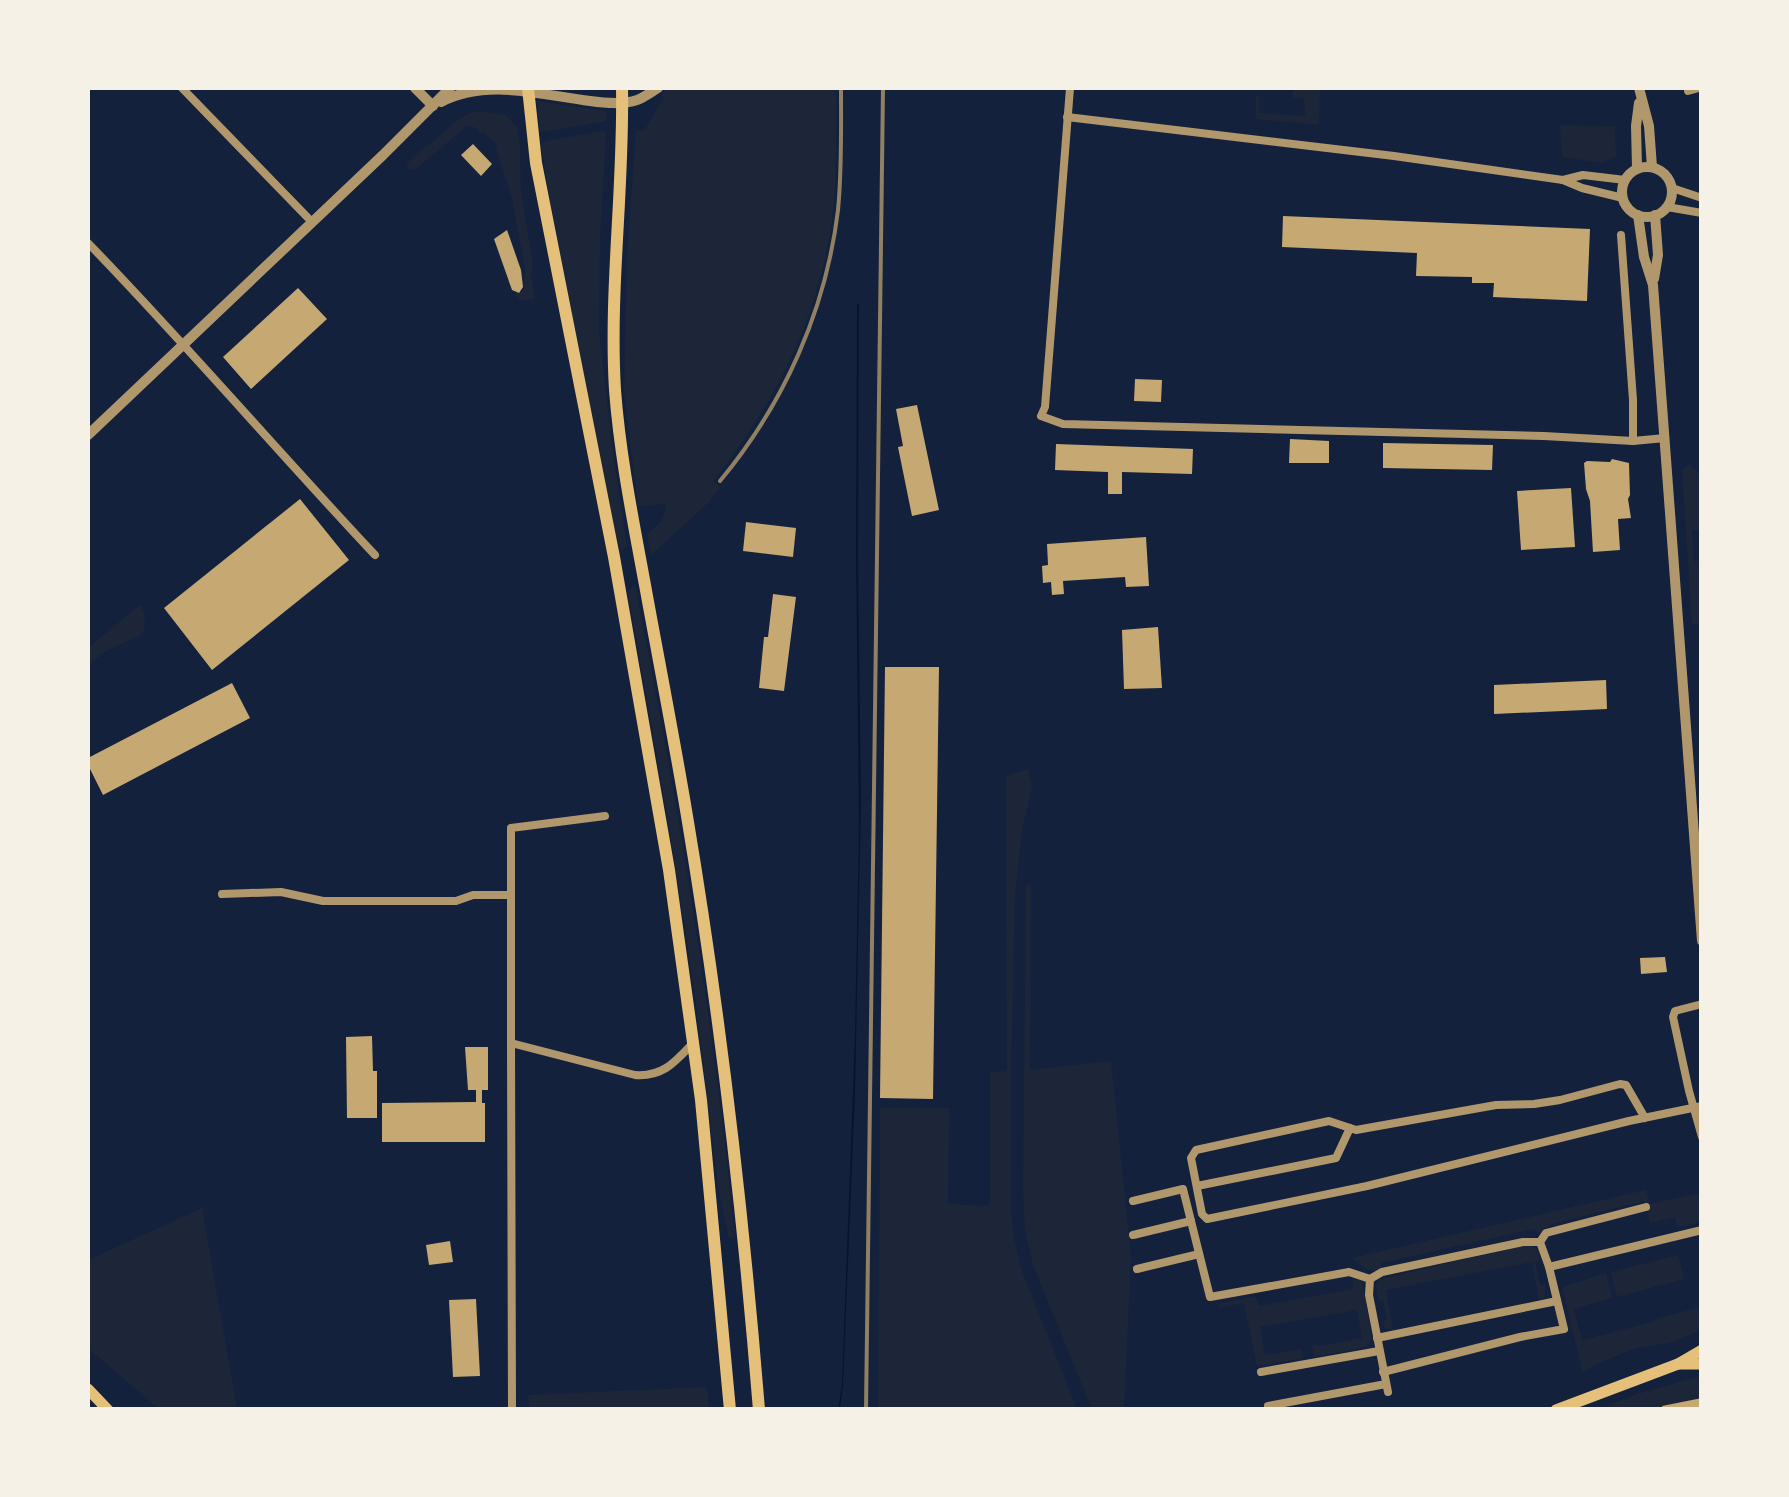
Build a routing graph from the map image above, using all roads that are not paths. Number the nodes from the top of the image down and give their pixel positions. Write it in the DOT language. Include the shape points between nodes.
graph roads {
  1 [pos="182,88"];
  2 [pos="415,88"];
  3 [pos="450,88"];
  4 [pos="622,88"];
  5 [pos="658,88"];
  6 [pos="1070,88"];
  7 [pos="1699,88"];
  8 [pos="528,90"];
  9 [pos="1688,91"];
  10 [pos="1640,92"];
  11 [pos="622,103"];
  12 [pos="433,106"];
  13 [pos="1068,117"];
  14 [pos="1652,167"];
  15 [pos="1637,168"];
  16 [pos="1563,180"];
  17 [pos="1625,180"];
  18 [pos="1672,188"];
  19 [pos="1622,198"];
  20 [pos="1702,198"];
  21 [pos="1667,207"];
  22 [pos="1702,213"];
  23 [pos="1638,215"];
  24 [pos="1655,216"];
  25 [pos="312,222"];
  26 [pos="1621,236"];
  27 [pos="88,243"];
  28 [pos="1653,285"];
  29 [pos="184,344"];
  30 [pos="88,435"];
  31 [pos="1665,438"];
  32 [pos="1633,441"];
  33 [pos="375,555"];
  34 [pos="604,816"];
  35 [pos="222,894"];
  36 [pos="510,895"];
  37 [pos="1702,941"];
  38 [pos="1702,1004"];
  39 [pos="511,1043"];
  40 [pos="693,1044"];
  41 [pos="1698,1107"];
  42 [pos="1644,1118"];
  43 [pos="1350,1128"];
  44 [pos="1702,1137"];
  45 [pos="1196,1186"];
  46 [pos="1133,1200"];
  47 [pos="1646,1207"];
  48 [pos="1191,1221"];
  49 [pos="1702,1230"];
  50 [pos="1133,1235"];
  51 [pos="1540,1242"];
  52 [pos="1199,1254"];
  53 [pos="1549,1267"];
  54 [pos="1137,1268"];
  55 [pos="1372,1277"];
  56 [pos="1557,1301"];
  57 [pos="1377,1338"];
  58 [pos="1702,1350"];
  59 [pos="1379,1351"];
  60 [pos="1678,1364"];
  61 [pos="1702,1364"];
  62 [pos="1261,1372"];
  63 [pos="1383,1372"];
  64 [pos="88,1389"];
  65 [pos="1268,1406"];
  66 [pos="108,1410"];
  67 [pos="512,1410"];
  68 [pos="730,1410"];
  69 [pos="760,1410"];
  70 [pos="1556,1410"];
  1 -- 25 [label="street"];
  2 -- 12 [label="street"];
  3 -- 12 [label="street"];
  4 -- 11 [label="main road"];
  5 -- 11 [label="street"];
  6 -- 13 [label="street"];
  7 -- 9 [label="street"];
  8 -- 11 [label="street"];
  8 -- 12 [label="street" via="473,90"];
  8 -- 40 [label="main road" via="669,870"];
  10 -- 14 [label="street"];
  10 -- 15 [label="street"];
  11 -- 69 [label="main road" via="613,292 624,472 716,999"];
  12 -- 25 [label="street"];
  13 -- 16 [label="street"];
  13 -- 32 [label="street" via="1041,416 1063,424"];
  14 -- 15 [label="street"];
  14 -- 18 [label="street"];
  15 -- 17 [label="street"];
  16 -- 17 [label="street"];
  16 -- 19 [label="street"];
  17 -- 19 [label="street"];
  18 -- 20 [label="street"];
  18 -- 21 [label="street"];
  19 -- 23 [label="street"];
  21 -- 22 [label="street"];
  21 -- 24 [label="street"];
  23 -- 24 [label="street"];
  23 -- 28 [label="street"];
  24 -- 28 [label="street"];
  25 -- 29 [label="street"];
  26 -- 32 [label="street"];
  27 -- 29 [label="street"];
  28 -- 31 [label="street"];
  29 -- 30 [label="street"];
  29 -- 33 [label="street"];
  31 -- 32 [label="street"];
  31 -- 37 [label="street"];
  34 -- 36 [label="street" via="511,828"];
  35 -- 36 [label="street" via="282,892 323,901"];
  36 -- 39 [label="street"];
  38 -- 41 [label="street" via="1680,1008 1673,1017"];
  39 -- 40 [label="street" via="649,1076"];
  39 -- 67 [label="street"];
  40 -- 68 [label="main road"];
  41 -- 42 [label="street"];
  41 -- 44 [label="street"];
  42 -- 43 [label="street" via="1623,1084 1560,1100"];
  42 -- 45 [label="street" via="1207,1219"];
  43 -- 45 [label="street" via="1336,1158"];
  43 -- 45 [label="street" via="1330,1121 1196,1150"];
  46 -- 48 [label="street" via="1184,1189"];
  47 -- 51 [label="street" via="1550,1231"];
  48 -- 50 [label="street"];
  48 -- 52 [label="street"];
  49 -- 53 [label="street"];
  51 -- 53 [label="street"];
  51 -- 55 [label="street"];
  52 -- 54 [label="street"];
  52 -- 55 [label="street" via="1210,1297 1349,1272"];
  53 -- 56 [label="street"];
  55 -- 57 [label="street"];
  56 -- 57 [label="street"];
  56 -- 63 [label="street" via="1564,1330"];
  57 -- 59 [label="street"];
  58 -- 60 [label="main road"];
  59 -- 62 [label="street"];
  59 -- 63 [label="street"];
  60 -- 61 [label="main road"];
  60 -- 70 [label="main road"];
  63 -- 65 [label="street" via="1387,1388"];
  64 -- 66 [label="main road"];
}
